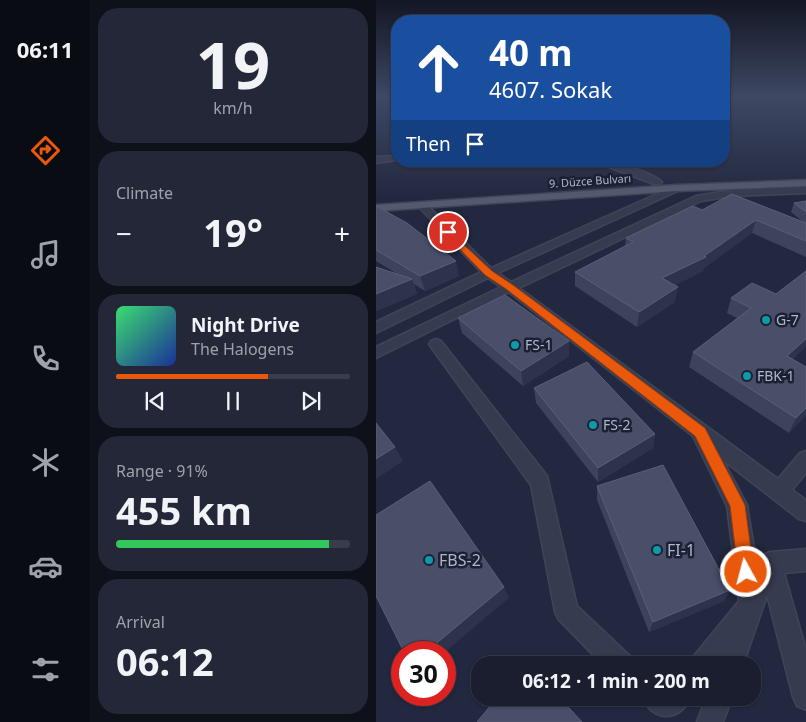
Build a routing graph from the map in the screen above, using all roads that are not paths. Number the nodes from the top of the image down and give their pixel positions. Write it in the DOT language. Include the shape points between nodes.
graph roads {
  1 [pos="391,159"];
  2 [pos="376,160"];
  3 [pos="616,167"];
  4 [pos="806,176"];
  5 [pos="657,182"];
  6 [pos="806,183"];
  7 [pos="677,188"];
  8 [pos="806,190"];
  9 [pos="376,201"];
  10 [pos="422,205"];
  11 [pos="376,208"];
  12 [pos="488,273"];
  13 [pos="510,287"];
  14 [pos="376,328"];
  15 [pos="436,344"];
  16 [pos="376,353"];
  17 [pos="700,432"];
  18 [pos="806,459"];
  19 [pos="779,492"];
  20 [pos="806,512"];
  21 [pos="806,560"];
  22 [pos="770,563"];
  23 [pos="750,605"];
  24 [pos="612,656"];
  25 [pos="710,656"];
  26 [pos="733,656"];
  27 [pos="806,697"];
  28 [pos="716,706"];
  29 [pos="710,722"];
  1 -- 2 [label="street"];
  3 -- 5 [label="street"];
  4 -- 5 [label="main road, 9. Düzce Bulvarı"];
  5 -- 9 [label="main road, 9. Düzce Bulvarı"];
  6 -- 7 [label="main road, 9. Düzce Bulvarı"];
  7 -- 10 [label="main road, 9. Düzce Bulvarı"];
  7 -- 12 [label="street"];
  8 -- 13 [label="street" via="733,193 700,198"];
  10 -- 11 [label="main road, 9. Düzce Bulvarı"];
  10 -- 12 [label="street"];
  12 -- 13 [label="street"];
  12 -- 14 [label="street"];
  13 -- 16 [label="street"];
  13 -- 17 [label="street"];
  15 -- 24 [label="street" via="540,482 567,612"];
  17 -- 19 [label="street"];
  17 -- 23 [label="street" via="737,505"];
  18 -- 19 [label="street"];
  19 -- 20 [label="street"];
  21 -- 22 [label="street"];
  22 -- 23 [label="street"];
  22 -- 27 [label="street"];
  23 -- 25 [label="street"];
  23 -- 26 [label="street"];
  28 -- 29 [label="street"];
}
